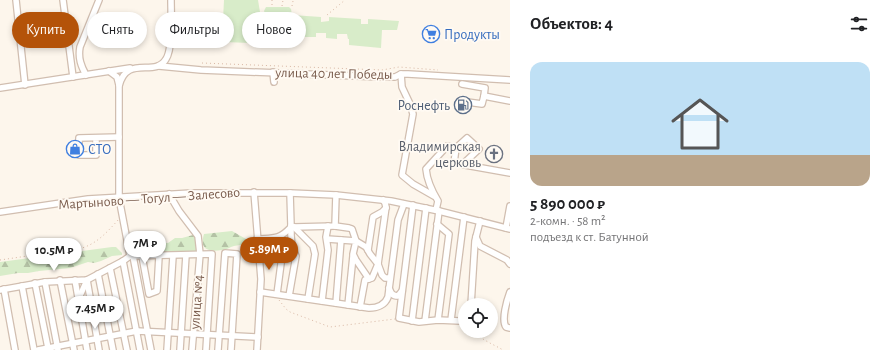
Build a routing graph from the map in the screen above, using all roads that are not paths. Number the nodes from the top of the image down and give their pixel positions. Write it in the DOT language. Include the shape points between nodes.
graph roads {
  1 [pos="16,0"];
  2 [pos="62,0"];
  3 [pos="99,0"];
  4 [pos="171,0"];
  5 [pos="168,54"];
  6 [pos="158,66"];
  7 [pos="132,68"];
  8 [pos="182,68"];
  9 [pos="109,71"];
  10 [pos="273,72"];
  11 [pos="401,74"];
  12 [pos="86,75"];
  13 [pos="73,77"];
  14 [pos="510,80"];
  15 [pos="274,82"];
  16 [pos="462,84"];
  17 [pos="25,85"];
  18 [pos="119,86"];
  19 [pos="0,88"];
  20 [pos="484,96"];
  21 [pos="460,101"];
  22 [pos="510,101"];
  23 [pos="119,137"];
  24 [pos="96,138"];
  25 [pos="456,148"];
  26 [pos="463,164"];
  27 [pos="510,173"];
  28 [pos="254,192"];
  29 [pos="290,193"];
  30 [pos="169,194"];
  31 [pos="336,195"];
  32 [pos="436,197"];
  33 [pos="119,198"];
  34 [pos="383,200"];
  35 [pos="404,204"];
  36 [pos="414,205"];
  37 [pos="510,206"];
  38 [pos="386,207"];
  39 [pos="426,208"];
  40 [pos="437,210"];
  41 [pos="0,212"];
  42 [pos="464,217"];
  43 [pos="480,221"];
  44 [pos="437,224"];
  45 [pos="328,226"];
  46 [pos="335,226"];
  47 [pos="293,227"];
  48 [pos="508,229"];
  49 [pos="476,237"];
  50 [pos="257,239"];
  51 [pos="326,239"];
  52 [pos="341,240"];
  53 [pos="356,241"];
  54 [pos="292,246"];
  55 [pos="368,250"];
  56 [pos="186,254"];
  57 [pos="200,254"];
  58 [pos="354,254"];
  59 [pos="132,256"];
  60 [pos="142,256"];
  61 [pos="159,256"];
  62 [pos="173,256"];
  63 [pos="123,261"];
  64 [pos="378,264"];
  65 [pos="510,264"];
  66 [pos="110,268"];
  67 [pos="98,274"];
  68 [pos="390,278"];
  69 [pos="368,279"];
  70 [pos="60,280"];
  71 [pos="75,280"];
  72 [pos="87,280"];
  73 [pos="45,282"];
  74 [pos="35,283"];
  75 [pos="22,286"];
  76 [pos="389,288"];
  77 [pos="2,289"];
  78 [pos="402,291"];
  79 [pos="260,292"];
  80 [pos="510,292"];
  81 [pos="275,294"];
  82 [pos="289,296"];
  83 [pos="79,298"];
  84 [pos="472,298"];
  85 [pos="308,299"];
  86 [pos="322,301"];
  87 [pos="336,303"];
  88 [pos="348,305"];
  89 [pos="360,307"];
  90 [pos="438,320"];
  91 [pos="451,320"];
  92 [pos="412,321"];
  93 [pos="425,321"];
  94 [pos="458,321"];
  95 [pos="510,328"];
  96 [pos="137,331"];
  97 [pos="147,331"];
  98 [pos="168,332"];
  99 [pos="181,333"];
  100 [pos="194,333"];
  101 [pos="124,334"];
  102 [pos="207,334"];
  103 [pos="219,334"];
  104 [pos="232,335"];
  105 [pos="110,336"];
  106 [pos="258,337"];
  107 [pos="97,339"];
  108 [pos="86,341"];
  109 [pos="72,344"];
  110 [pos="48,348"];
  111 [pos="58,348"];
  112 [pos="15,350"];
  113 [pos="34,350"];
  114 [pos="38,350"];
  115 [pos="74,350"];
  116 [pos="87,350"];
  117 [pos="99,350"];
  118 [pos="113,350"];
  119 [pos="126,350"];
  120 [pos="140,350"];
  121 [pos="151,350"];
  122 [pos="166,350"];
  123 [pos="180,350"];
  124 [pos="192,350"];
  125 [pos="206,350"];
  126 [pos="218,350"];
  127 [pos="231,350"];
  128 [pos="258,350"];
  1 -- 17 [label="street"];
  2 -- 13 [label="street"];
  3 -- 12 [label="street" via="80,47 79,55"];
  4 -- 5 [label="street"];
  5 -- 6 [label="street" via="166,60"];
  5 -- 8 [label="street" via="172,64"];
  6 -- 7 [label="street, улица 40 лет Победы"];
  6 -- 8 [label="street, улица 40 лет Победы"];
  7 -- 9 [label="street"];
  7 -- 18 [label="street" via="124,73"];
  8 -- 10 [label="street, улица 40 лет Победы"];
  9 -- 12 [label="street"];
  9 -- 18 [label="street" via="117,77"];
  10 -- 11 [label="street, улица 40 лет Победы" via="381,77 396,77"];
  10 -- 15 [label="street"];
  11 -- 14 [label="street, улица 40 лет Победы"];
  11 -- 32 [label="street" via="402,87 413,114 402,175"];
  12 -- 13 [label="street"];
  13 -- 17 [label="street"];
  16 -- 20 [label="street" via="485,88"];
  17 -- 19 [label="street"];
  18 -- 23 [label="street"];
  20 -- 21 [label="street" via="482,104"];
  20 -- 22 [label="street"];
  23 -- 24 [label="street"];
  23 -- 33 [label="street"];
  25 -- 26 [label="street" via="454,163"];
  25 -- 26 [label="street" via="467,138 479,149"];
  25 -- 32 [label="street" via="447,146 426,169 427,178"];
  26 -- 27 [label="street"];
  28 -- 29 [label="street, Мартыново — Тогул — Залесово"];
  28 -- 30 [label="street, Мартыново — Тогул — Залесово"];
  28 -- 50 [label="street"];
  29 -- 31 [label="street, Мартыново — Тогул — Залесово"];
  29 -- 47 [label="street"];
  30 -- 33 [label="street, Мартыново — Тогул — Залесово"];
  30 -- 57 [label="street, улица №4" via="198,236"];
  31 -- 34 [label="street, Мартыново — Тогул — Залесово"];
  31 -- 46 [label="street"];
  32 -- 40 [label="street"];
  33 -- 41 [label="street, Мартыново — Тогул — Залесово" via="88,199"];
  33 -- 59 [label="street"];
  34 -- 35 [label="street, Мартыново — Тогул — Залесово"];
  34 -- 38 [label="street"];
  35 -- 36 [label="street, Мартыново — Тогул — Залесово"];
  35 -- 68 [label="street" via="398,220"];
  36 -- 39 [label="street, Мартыново — Тогул — Залесово"];
  36 -- 78 [label="street"];
  37 -- 48 [label="street"];
  38 -- 55 [label="street" via="373,217"];
  38 -- 64 [label="street"];
  39 -- 40 [label="street, Мартыново — Тогул — Залесово"];
  39 -- 92 [label="street"];
  40 -- 42 [label="street, Мартыново — Тогул — Залесово"];
  40 -- 44 [label="street"];
  42 -- 43 [label="street, Мартыново — Тогул — Залесово"];
  42 -- 91 [label="street"];
  43 -- 48 [label="street, Мартыново — Тогул — Залесово"];
  43 -- 49 [label="street"];
  44 -- 90 [label="street" via="449,234"];
  44 -- 93 [label="street"];
  45 -- 46 [label="street"];
  45 -- 47 [label="street"];
  45 -- 51 [label="street"];
  46 -- 53 [label="street" via="352,230"];
  47 -- 50 [label="street" via="278,238"];
  47 -- 54 [label="street" via="290,236"];
  47 -- 85 [label="street" via="314,248"];
  49 -- 65 [label="street" via="480,246"];
  49 -- 84 [label="street"];
  50 -- 79 [label="street"];
  51 -- 52 [label="street"];
  51 -- 86 [label="street" via="328,250"];
  52 -- 53 [label="street"];
  52 -- 87 [label="street"];
  53 -- 55 [label="street"];
  53 -- 58 [label="street"];
  54 -- 81 [label="street" via="282,256"];
  54 -- 82 [label="street" via="296,256"];
  55 -- 64 [label="street"];
  56 -- 57 [label="street"];
  56 -- 62 [label="street"];
  56 -- 99 [label="street"];
  57 -- 100 [label="street, улица №4"];
  57 -- 102 [label="street" via="212,254"];
  58 -- 69 [label="street"];
  58 -- 88 [label="street"];
  59 -- 60 [label="street"];
  59 -- 63 [label="street"];
  59 -- 97 [label="street"];
  60 -- 61 [label="street"];
  60 -- 61 [label="street" via="149,294 157,291"];
  61 -- 62 [label="street"];
  62 -- 98 [label="street"];
  63 -- 66 [label="street"];
  63 -- 96 [label="street"];
  64 -- 68 [label="street" via="382,275"];
  64 -- 69 [label="street" via="372,278"];
  66 -- 67 [label="street"];
  66 -- 101 [label="street"];
  67 -- 72 [label="street"];
  67 -- 105 [label="street"];
  68 -- 76 [label="street"];
  69 -- 89 [label="street" via="365,280"];
  70 -- 71 [label="street"];
  70 -- 73 [label="street"];
  70 -- 109 [label="street"];
  71 -- 72 [label="street"];
  71 -- 83 [label="street"];
  72 -- 83 [label="street"];
  72 -- 107 [label="street"];
  73 -- 74 [label="street"];
  73 -- 111 [label="street"];
  74 -- 75 [label="street"];
  74 -- 110 [label="street"];
  75 -- 77 [label="street"];
  75 -- 113 [label="street"];
  76 -- 78 [label="street" via="395,296"];
  76 -- 89 [label="street" via="387,300 380,306"];
  77 -- 112 [label="street"];
  78 -- 92 [label="street" via="399,318"];
  79 -- 81 [label="street"];
  79 -- 106 [label="street"];
  80 -- 95 [label="street" via="504,320 506,327"];
  81 -- 82 [label="street"];
  82 -- 85 [label="street"];
  83 -- 108 [label="street"];
  85 -- 86 [label="street"];
  86 -- 87 [label="street"];
  87 -- 88 [label="street"];
  88 -- 89 [label="street"];
  90 -- 91 [label="street"];
  90 -- 93 [label="street"];
  91 -- 94 [label="street"];
  92 -- 93 [label="street"];
  96 -- 97 [label="street"];
  96 -- 101 [label="street"];
  96 -- 120 [label="street"];
  97 -- 98 [label="street"];
  97 -- 121 [label="street"];
  98 -- 99 [label="street"];
  98 -- 122 [label="street"];
  99 -- 100 [label="street"];
  99 -- 123 [label="street"];
  100 -- 102 [label="street"];
  100 -- 124 [label="street, улица №4"];
  101 -- 105 [label="street"];
  101 -- 119 [label="street"];
  102 -- 103 [label="street"];
  102 -- 125 [label="street"];
  103 -- 104 [label="street"];
  103 -- 104 [label="street" via="225,253 237,254"];
  103 -- 126 [label="street"];
  104 -- 106 [label="street"];
  104 -- 127 [label="street"];
  105 -- 107 [label="street"];
  105 -- 118 [label="street"];
  106 -- 128 [label="street"];
  107 -- 108 [label="street"];
  107 -- 117 [label="street"];
  108 -- 109 [label="street"];
  108 -- 116 [label="street"];
  109 -- 111 [label="street"];
  109 -- 115 [label="street"];
  110 -- 111 [label="street"];
  110 -- 114 [label="street"];
}
